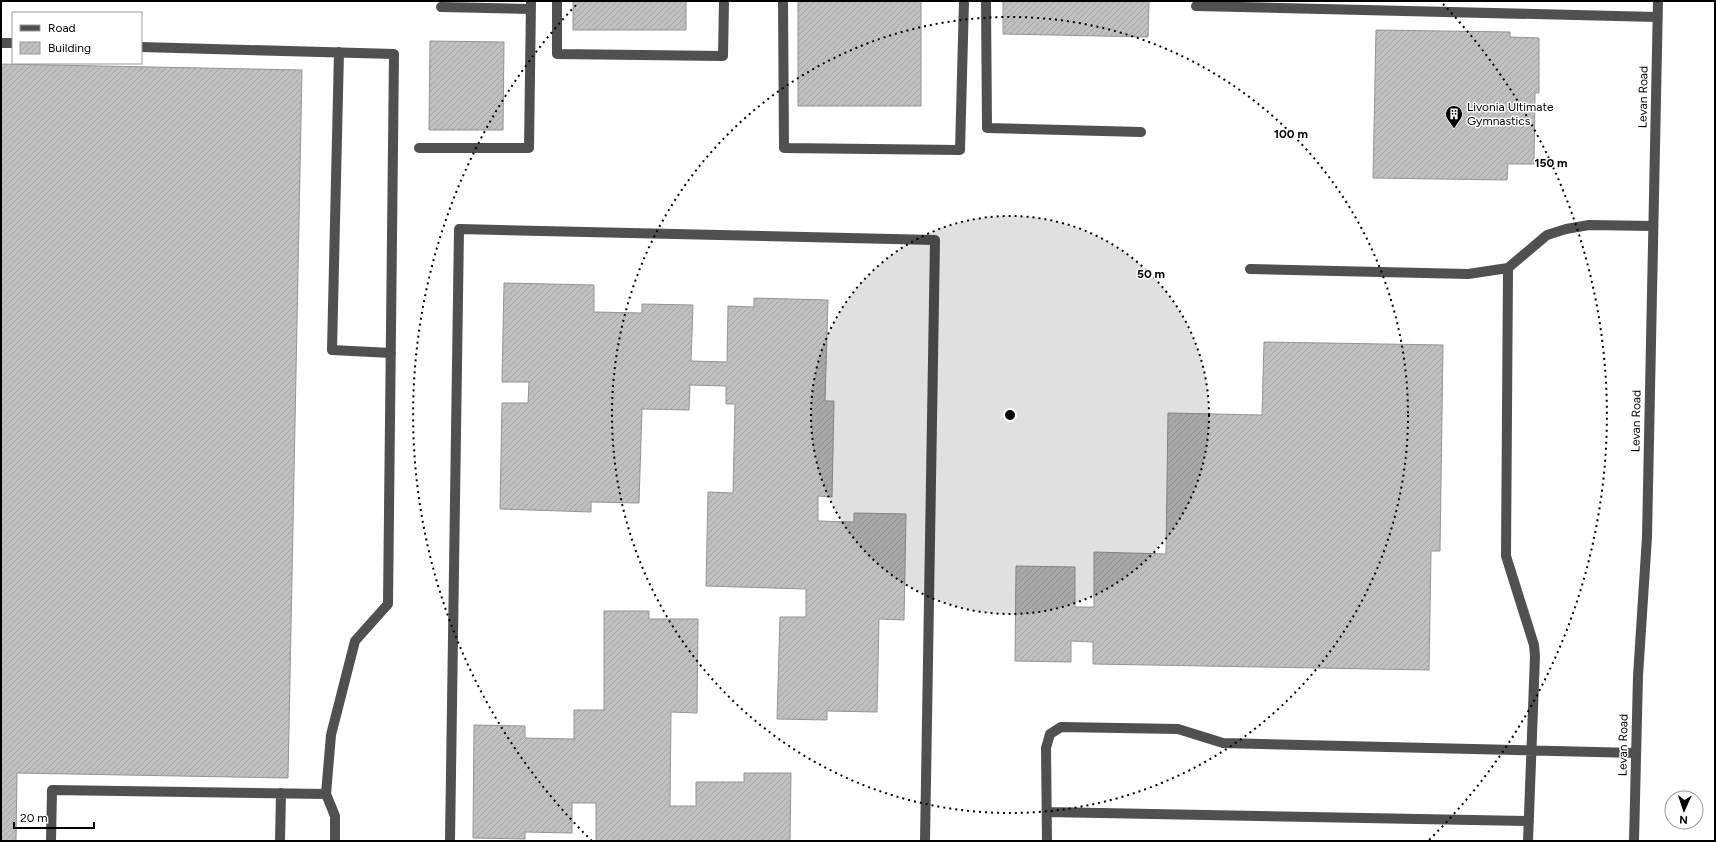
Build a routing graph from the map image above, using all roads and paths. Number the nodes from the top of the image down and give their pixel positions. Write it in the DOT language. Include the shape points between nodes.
graph roads {
  1 [pos="557,1"];
  2 [pos="724,1"];
  3 [pos="784,1"];
  4 [pos="964,1"];
  5 [pos="986,1"];
  6 [pos="1658,1"];
  7 [pos="531,5"];
  8 [pos="1196,6"];
  9 [pos="441,7"];
  10 [pos="1657,17"];
  11 [pos="1,43"];
  12 [pos="12,43"];
  13 [pos="142,47"];
  14 [pos="339,52"];
  15 [pos="1141,132"];
  16 [pos="419,148"];
  17 [pos="1653,226"];
  18 [pos="1508,268"];
  19 [pos="1250,269"];
  20 [pos="391,353"];
  21 [pos="1532,750"];
  22 [pos="1636,753"];
  23 [pos="281,793"];
  24 [pos="326,794"];
  25 [pos="1047,812"];
  26 [pos="1529,821"];
  27 [pos="51,841"];
  28 [pos="280,841"];
  29 [pos="335,841"];
  30 [pos="450,841"];
  31 [pos="925,841"];
  32 [pos="1047,841"];
  33 [pos="1528,841"];
  34 [pos="1634,841"];
  1 -- 2 [label="street" via="557,54 723,56"];
  3 -- 4 [label="street" via="784,148 960,150"];
  5 -- 15 [label="street" via="987,128"];
  6 -- 10 [label="street, Levan Road"];
  7 -- 9 [label="street"];
  7 -- 16 [label="street" via="529,148"];
  8 -- 10 [label="street"];
  10 -- 17 [label="street, Levan Road"];
  11 -- 12 [label="street"];
  13 -- 14 [label="street"];
  14 -- 20 [label="street" via="394,54"];
  14 -- 20 [label="street" via="332,350"];
  17 -- 18 [label="street" via="1589,225 1566,228 1548,235"];
  17 -- 22 [label="street, Levan Road" via="1647,537"];
  18 -- 19 [label="street" via="1468,274"];
  18 -- 21 [label="street" via="1506,556 1534,646"];
  20 -- 24 [label="street" via="388,604 355,641 330,735"];
  21 -- 22 [label="street"];
  21 -- 25 [label="street" via="1223,743 1178,729 1061,727 1050,734 1046,748"];
  21 -- 26 [label="street"];
  22 -- 34 [label="street, Levan Road"];
  23 -- 24 [label="street"];
  23 -- 27 [label="street" via="52,790"];
  23 -- 28 [label="street"];
  24 -- 29 [label="street" via="335,816"];
  25 -- 26 [label="street"];
  25 -- 32 [label="street"];
  26 -- 33 [label="street"];
  30 -- 31 [label="street" via="459,229 935,240"];
}
